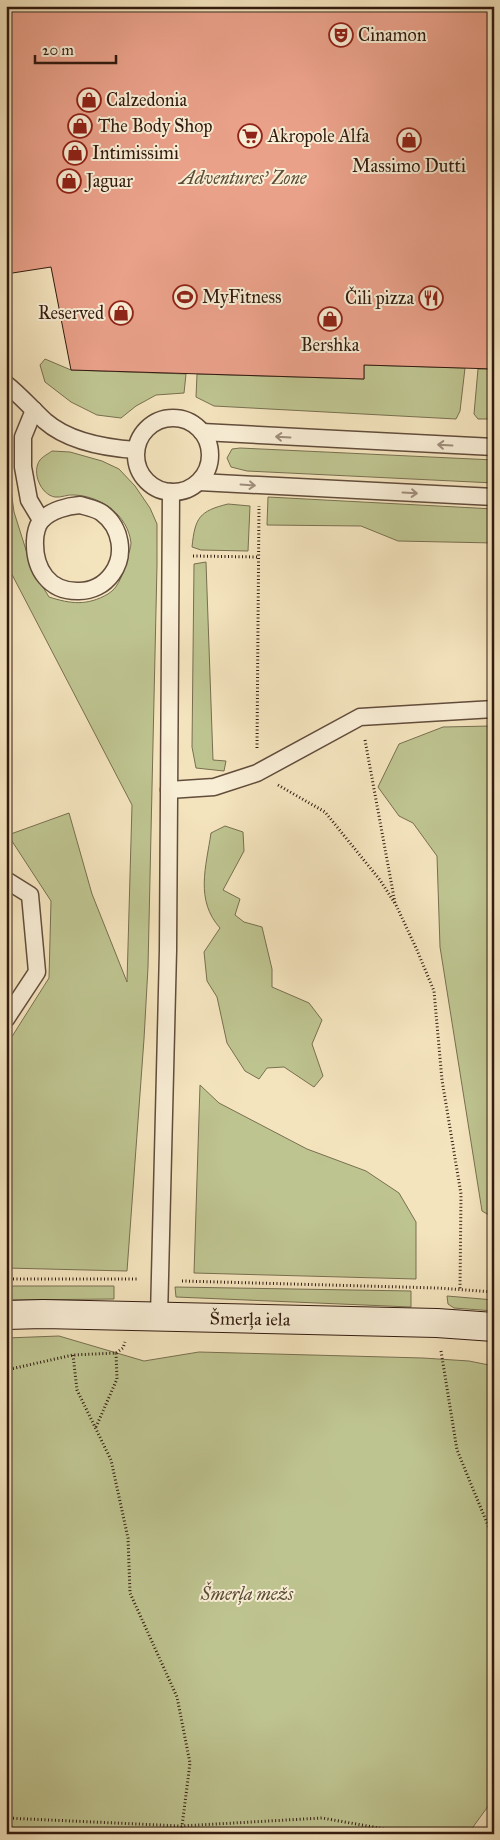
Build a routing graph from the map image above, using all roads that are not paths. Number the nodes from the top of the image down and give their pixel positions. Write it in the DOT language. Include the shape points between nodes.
graph roads {
  1 [pos="6,384"];
  2 [pos="34,410"];
  3 [pos="202,432"];
  4 [pos="494,447"];
  5 [pos="136,450"];
  6 [pos="199,482"];
  7 [pos="171,492"];
  8 [pos="494,497"];
  9 [pos="41,520"];
  10 [pos="494,709"];
  11 [pos="169,790"];
  12 [pos="6,880"];
  13 [pos="6,1019"];
  14 [pos="6,1315"];
  15 [pos="159,1317"];
  16 [pos="494,1327"];
  1 -- 2 [label="lane"];
  2 -- 5 [label="lane" via="47,423 73,438 106,448"];
  2 -- 9 [label="lane" via="23,437 23,467 29,500"];
  4 -- 3 [label="lane, one-way"];
  3 -- 5 [label="lane" via="187,420 160,420 148,427"];
  3 -- 6 [label="lane" via="209,444 210,457"];
  5 -- 7 [label="lane" via="137,464 143,477 154,487"];
  6 -- 7 [label="lane" via="185,490"];
  6 -- 8 [label="lane, one-way"];
  7 -- 11 [label="lane"];
  9 -- 9 [label="lane" via="70,506 80,505 101,512 115,527 120,541 116,569 96,588 86,591 71,592 50,582 39,569 34,555 35,536"];
  10 -- 11 [label="lane" via="360,717 257,773 214,787"];
  11 -- 15 [label="lane"];
  12 -- 13 [label="lane" via="30,895 37,972"];
  14 -- 15 [label="street, Šmerļa iela"];
  15 -- 16 [label="street, Šmerļa iela"];
}
